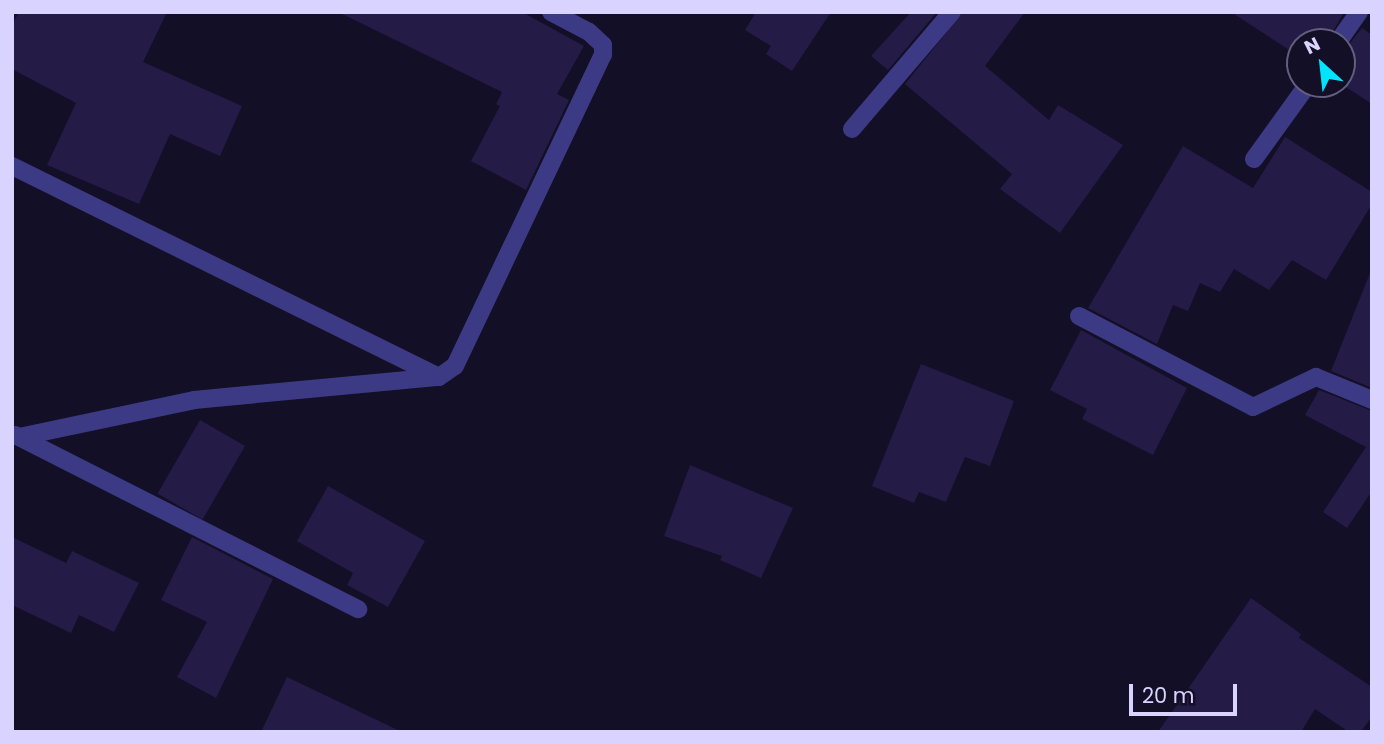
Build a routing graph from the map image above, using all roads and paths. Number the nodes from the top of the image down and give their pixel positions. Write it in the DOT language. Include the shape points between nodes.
graph roads {
  1 [pos="551,12"];
  2 [pos="952,12"];
  3 [pos="1359,12"];
  4 [pos="1348,28"];
  5 [pos="1298,98"];
  6 [pos="852,129"];
  7 [pos="1254,159"];
  8 [pos="12,166"];
  9 [pos="1079,316"];
  10 [pos="439,377"];
  11 [pos="1372,400"];
  12 [pos="16,436"];
  13 [pos="358,609"];
  1 -- 10 [label="street" via="589,32 603,45 603,55 467,348 455,366"];
  2 -- 6 [label="street"];
  3 -- 4 [label="street"];
  5 -- 7 [label="street"];
  8 -- 10 [label="street"];
  9 -- 11 [label="street" via="1253,407 1316,377"];
  10 -- 12 [label="street" via="194,400"];
  12 -- 13 [label="street"];
}
